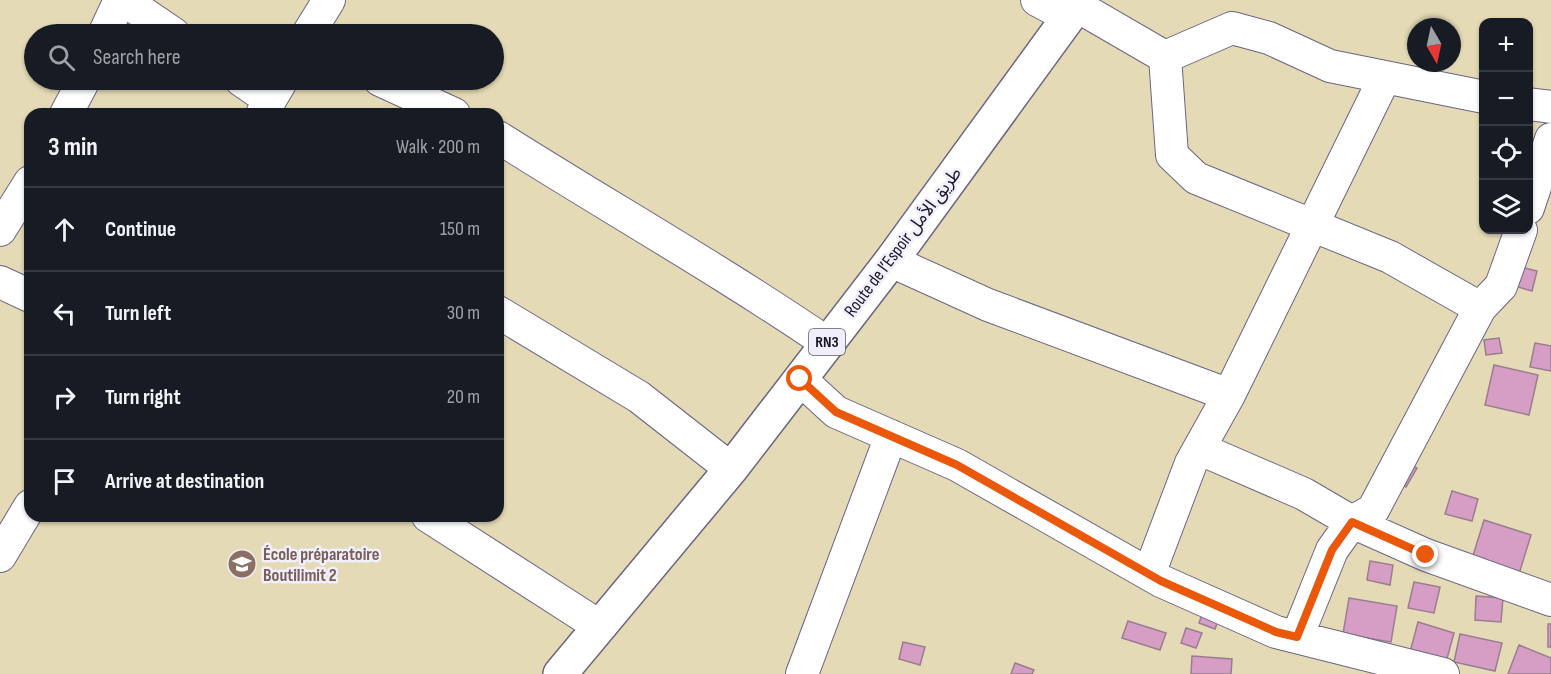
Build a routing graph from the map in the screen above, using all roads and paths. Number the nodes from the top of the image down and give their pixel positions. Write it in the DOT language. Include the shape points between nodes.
graph roads {
  1 [pos="122,0"];
  2 [pos="329,0"];
  3 [pos="1036,0"];
  4 [pos="1075,7"];
  5 [pos="109,24"];
  6 [pos="159,24"];
  7 [pos="315,24"];
  8 [pos="1165,57"];
  9 [pos="1384,79"];
  10 [pos="79,90"];
  11 [pos="258,90"];
  12 [pos="402,90"];
  13 [pos="1479,96"];
  14 [pos="271,98"];
  15 [pos="1533,104"];
  16 [pos="1551,106"];
  17 [pos="69,108"];
  18 [pos="441,108"];
  19 [pos="1551,139"];
  20 [pos="504,141"];
  21 [pos="24,192"];
  22 [pos="1533,193"];
  23 [pos="1313,226"];
  24 [pos="0,230"];
  25 [pos="1520,234"];
  26 [pos="891,261"];
  27 [pos="0,282"];
  28 [pos="24,293"];
  29 [pos="1480,308"];
  30 [pos="504,316"];
  31 [pos="827,343"];
  32 [pos="800,379"];
  33 [pos="1229,395"];
  34 [pos="891,436"];
  35 [pos="1200,449"];
  36 [pos="731,469"];
  37 [pos="24,516"];
  38 [pos="437,522"];
  39 [pos="1352,522"];
  40 [pos="0,556"];
  41 [pos="1149,574"];
  42 [pos="1551,600"];
  43 [pos="598,626"];
  44 [pos="1297,637"];
  45 [pos="565,672"];
  46 [pos="802,674"];
  47 [pos="1443,674"];
  1 -- 5 [label="street"];
  1 -- 6 [label="street"];
  2 -- 7 [label="street"];
  3 -- 4 [label="street"];
  4 -- 8 [label="street"];
  4 -- 26 [label="highway, Route de l’Espoir طريق الأمل / RN3"];
  8 -- 9 [label="street" via="1232,28 1269,38 1330,66"];
  8 -- 23 [label="street" via="1172,155 1196,178"];
  9 -- 13 [label="street"];
  9 -- 23 [label="street"];
  10 -- 17 [label="street"];
  11 -- 14 [label="street"];
  12 -- 18 [label="street"];
  15 -- 16 [label="street"];
  19 -- 22 [label="street"];
  20 -- 31 [label="street" via="753,293"];
  21 -- 24 [label="street"];
  23 -- 29 [label="street" via="1390,257"];
  23 -- 33 [label="street"];
  25 -- 29 [label="street" via="1501,286"];
  26 -- 31 [label="highway, Route de l’Espoir طريق الأمل / RN3"];
  26 -- 33 [label="street" via="988,305"];
  27 -- 28 [label="street"];
  29 -- 39 [label="street" via="1373,510"];
  30 -- 36 [label="street" via="639,397"];
  31 -- 32 [label="highway, Route de l’Espoir طريق الأمل / RN3"];
  32 -- 34 [label="street" via="836,412"];
  32 -- 36 [label="highway, Route de l’Espoir طريق الأمل / RN3"];
  33 -- 35 [label="street"];
  34 -- 41 [label="street" via="957,465"];
  34 -- 46 [label="street"];
  35 -- 39 [label="street" via="1304,494"];
  35 -- 41 [label="street" via="1191,463"];
  36 -- 43 [label="highway, Route de l’Espoir طريق الأمل / RN3"];
  37 -- 40 [label="street"];
  38 -- 43 [label="street"];
  39 -- 42 [label="street" via="1426,555"];
  39 -- 44 [label="street" via="1332,550"];
  41 -- 44 [label="street" via="1276,632"];
  43 -- 45 [label="highway, Route de l’Espoir طريق الأمل / RN3"];
  44 -- 47 [label="street"];
}
